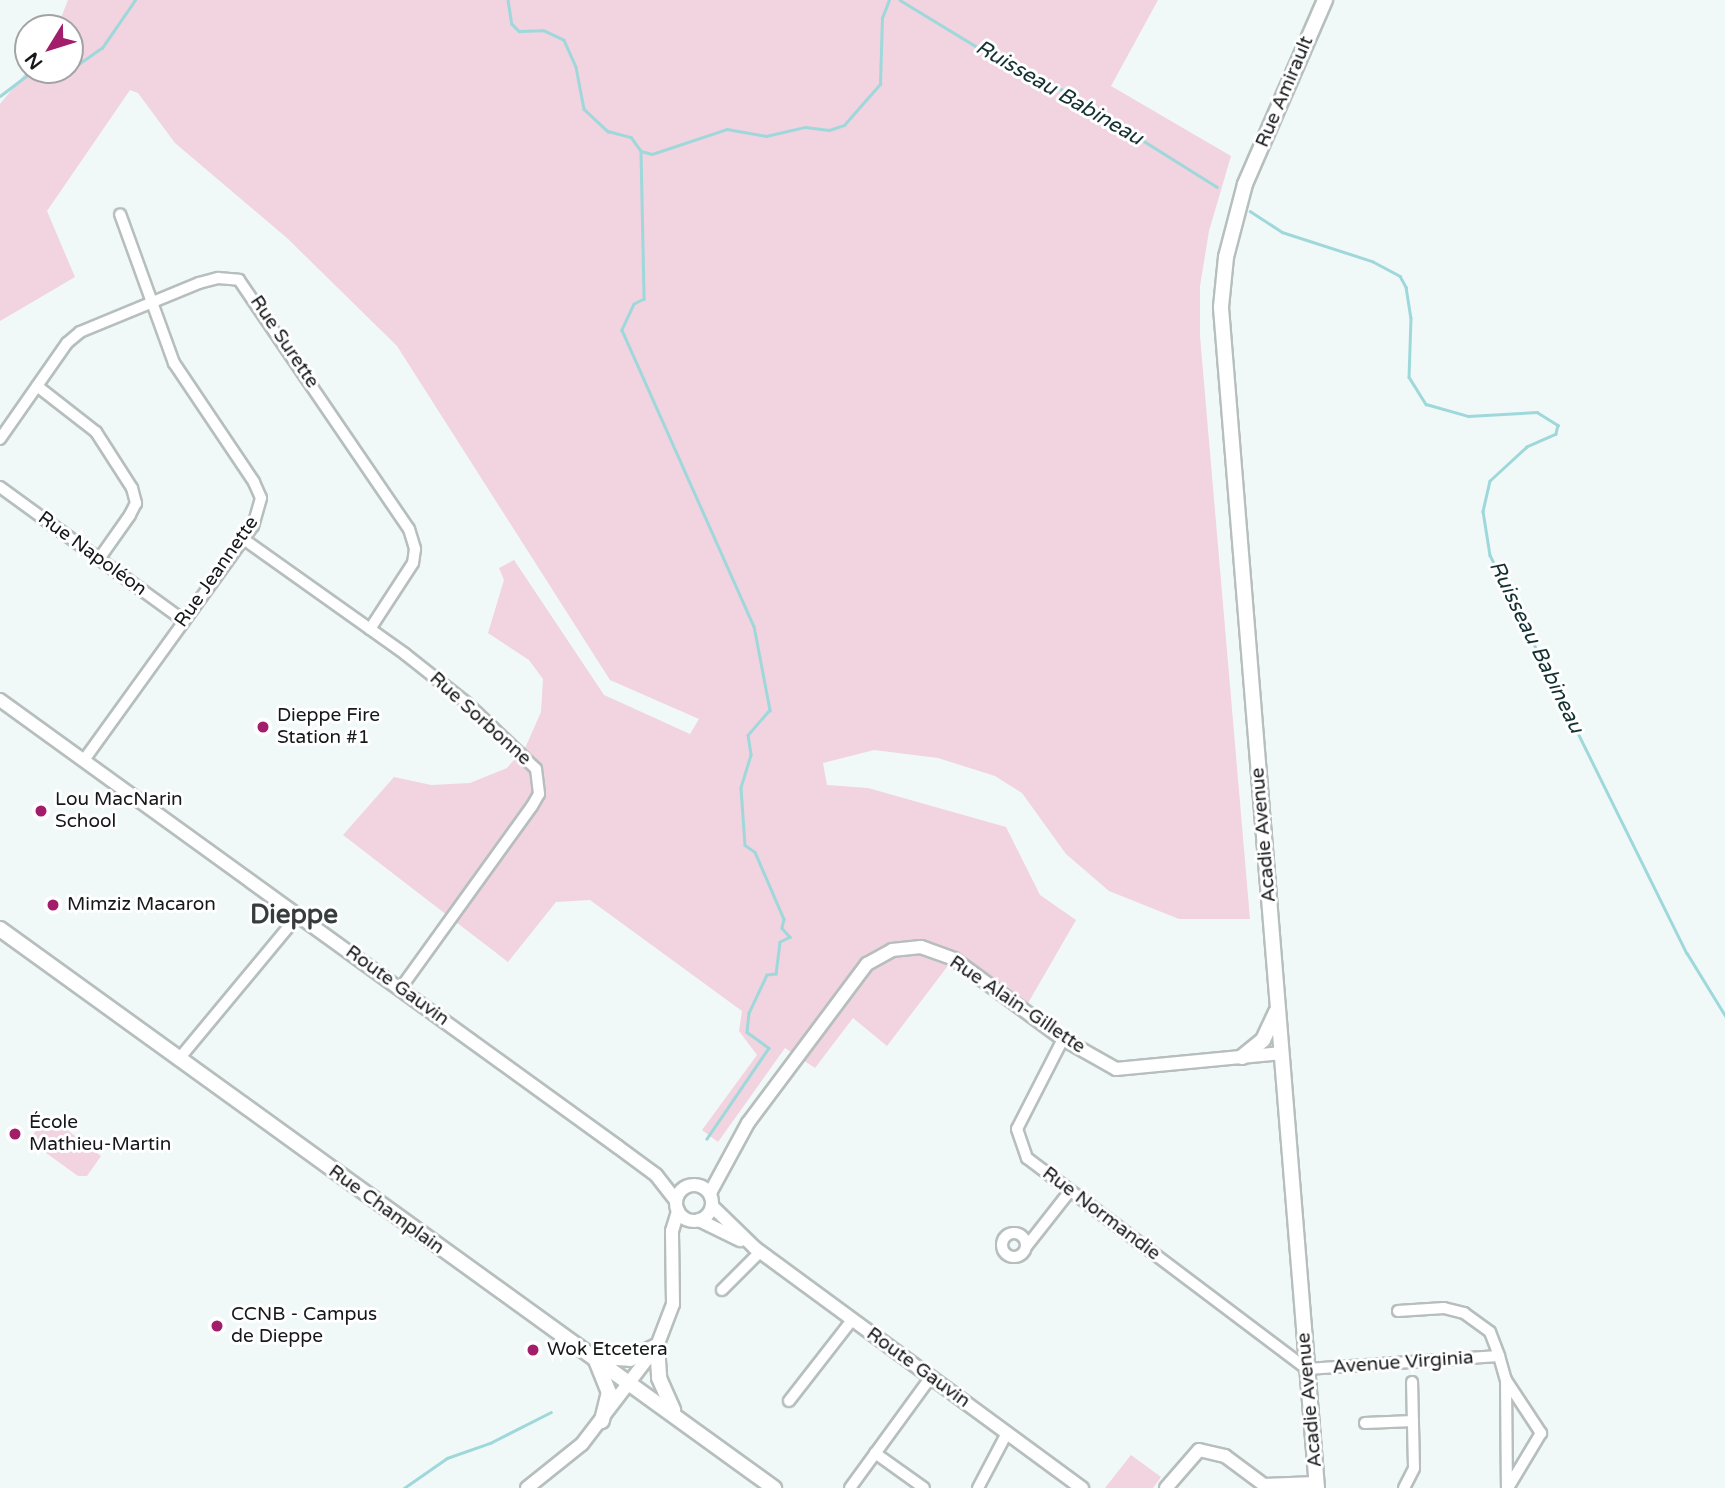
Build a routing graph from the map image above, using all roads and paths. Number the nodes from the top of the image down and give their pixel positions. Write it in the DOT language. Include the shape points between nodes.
graph roads {
  1 [pos="1325,0"];
  2 [pos="1245,184"];
  3 [pos="120,214"];
  4 [pos="151,302"];
  5 [pos="37,386"];
  6 [pos="0,439"];
  7 [pos="0,487"];
  8 [pos="242,538"];
  9 [pos="99,559"];
  10 [pos="183,620"];
  11 [pos="370,629"];
  12 [pos="0,700"];
  13 [pos="83,760"];
  14 [pos="299,914"];
  15 [pos="0,929"];
  16 [pos="400,989"];
  17 [pos="1278,1007"];
  18 [pos="1063,1039"];
  19 [pos="1282,1053"];
  20 [pos="1242,1057"];
  21 [pos="178,1060"];
  22 [pos="725,1159"];
  23 [pos="656,1175"];
  24 [pos="691,1185"];
  25 [pos="1070,1191"];
  26 [pos="711,1200"];
  27 [pos="677,1206"];
  28 [pos="696,1220"];
  29 [pos="673,1241"];
  30 [pos="1026,1247"];
  31 [pos="757,1250"];
  32 [pos="722,1290"];
  33 [pos="1398,1311"];
  34 [pos="852,1320"];
  35 [pos="1306,1339"];
  36 [pos="657,1346"];
  37 [pos="1284,1348"];
  38 [pos="1499,1356"];
  39 [pos="594,1357"];
  40 [pos="1307,1369"];
  41 [pos="931,1377"];
  42 [pos="1506,1380"];
  43 [pos="1412,1382"];
  44 [pos="631,1384"];
  45 [pos="789,1401"];
  46 [pos="680,1419"];
  47 [pos="602,1421"];
  48 [pos="1413,1422"];
  49 [pos="1365,1423"];
  50 [pos="1007,1433"];
  51 [pos="875,1453"];
  52 [pos="1318,1486"];
  53 [pos="533,1487"];
  54 [pos="774,1488"];
  55 [pos="850,1488"];
  56 [pos="924,1488"];
  57 [pos="978,1488"];
  58 [pos="1082,1488"];
  59 [pos="1166,1488"];
  60 [pos="1404,1488"];
  61 [pos="1507,1488"];
  1 -- 2 [label="main road, Rue Amirault"];
  2 -- 17 [label="main road, Acadie Avenue" via="1226,257 1221,307"];
  3 -- 4 [label="street, Rue Jeannette"];
  4 -- 5 [label="street, Rue Surette" via="80,332"];
  4 -- 8 [label="street, Rue Jeannette" via="174,363 261,498 259,515"];
  4 -- 11 [label="street, Rue Surette" via="218,278 239,280 267,314 409,529 414,563"];
  5 -- 6 [label="street, Rue Surette"];
  5 -- 9 [label="street" via="96,432 132,488 136,503 130,516"];
  7 -- 9 [label="street, Rue Napoléon"];
  8 -- 10 [label="street, Rue Jeannette"];
  8 -- 11 [label="street, Rue Sorbonne"];
  9 -- 10 [label="street, Rue Napoléon"];
  10 -- 13 [label="street, Rue Jeannette"];
  11 -- 16 [label="street, Rue Sorbonne" via="468,704 528,759 540,780 532,806"];
  12 -- 13 [label="street, Route Gauvin"];
  13 -- 14 [label="street, Route Gauvin"];
  14 -- 16 [label="street, Route Gauvin"];
  14 -- 21 [label="street"];
  15 -- 21 [label="main road, Rue Champlain"];
  16 -- 23 [label="street, Route Gauvin"];
  17 -- 19 [label="main road, Acadie Avenue"];
  17 -- 20 [label="main road" via="1263,1040"];
  18 -- 20 [label="street, Rue Alain-Gillette" via="1116,1069"];
  18 -- 22 [label="street, Rue Alain-Gillette" via="954,958 921,947 892,950 867,964"];
  18 -- 25 [label="street, Rue Normandie" via="1017,1129 1027,1158"];
  19 -- 20 [label="street, Rue Alain-Gillette"];
  19 -- 35 [label="main road, Acadie Avenue"];
  21 -- 39 [label="main road, Rue Champlain"];
  22 -- 24 [label="street, Rue Alain-Gillette"];
  22 -- 26 [label="street, Rue Alain-Gillette"];
  23 -- 24 [label="street, Route Gauvin"];
  23 -- 27 [label="street, Route Gauvin"];
  24 -- 26 [label="street, Route Gauvin"];
  24 -- 27 [label="street, Rue Alain-Gillette"];
  25 -- 30 [label="street"];
  25 -- 37 [label="street, Rue Normandie"];
  26 -- 28 [label="street, Rue Alain-Gillette"];
  26 -- 31 [label="street, Route Gauvin"];
  27 -- 28 [label="street, Route Gauvin"];
  27 -- 29 [label="street"];
  28 -- 29 [label="street, Rue Alain-Gillette"];
  28 -- 31 [label="street, Route Gauvin"];
  29 -- 36 [label="street" via="673,1304"];
  31 -- 32 [label="street"];
  31 -- 34 [label="street, Route Gauvin"];
  33 -- 38 [label="street, Avenue Virginia" via="1444,1308 1464,1313 1490,1332"];
  34 -- 41 [label="street, Route Gauvin"];
  34 -- 45 [label="street"];
  35 -- 37 [label="street"];
  35 -- 40 [label="main road, Acadie Avenue"];
  36 -- 39 [label="main road" via="630,1359"];
  36 -- 44 [label="street"];
  36 -- 46 [label="main road" via="665,1398"];
  37 -- 40 [label="street, Rue Normandie"];
  38 -- 40 [label="street, Avenue Virginia"];
  38 -- 42 [label="street, Avenue Virginia"];
  39 -- 44 [label="main road, Rue Champlain"];
  39 -- 47 [label="main road" via="609,1392"];
  40 -- 52 [label="main road, Acadie Avenue"];
  41 -- 50 [label="street, Route Gauvin"];
  41 -- 51 [label="street"];
  42 -- 61 [label="street, Avenue Virginia"];
  42 -- 61 [label="street, Avenue Virginia" via="1541,1433"];
  43 -- 48 [label="street, Avenue Virginia"];
  44 -- 46 [label="main road, Rue Champlain"];
  44 -- 47 [label="street"];
  46 -- 54 [label="main road, Rue Champlain"];
  47 -- 53 [label="street"];
  48 -- 49 [label="street"];
  48 -- 60 [label="street, Avenue Virginia" via="1414,1473"];
  50 -- 57 [label="street"];
  50 -- 58 [label="street, Route Gauvin"];
  51 -- 55 [label="street"];
  51 -- 56 [label="street"];
  52 -- 59 [label="street" via="1264,1485 1225,1456 1199,1450"];
}
